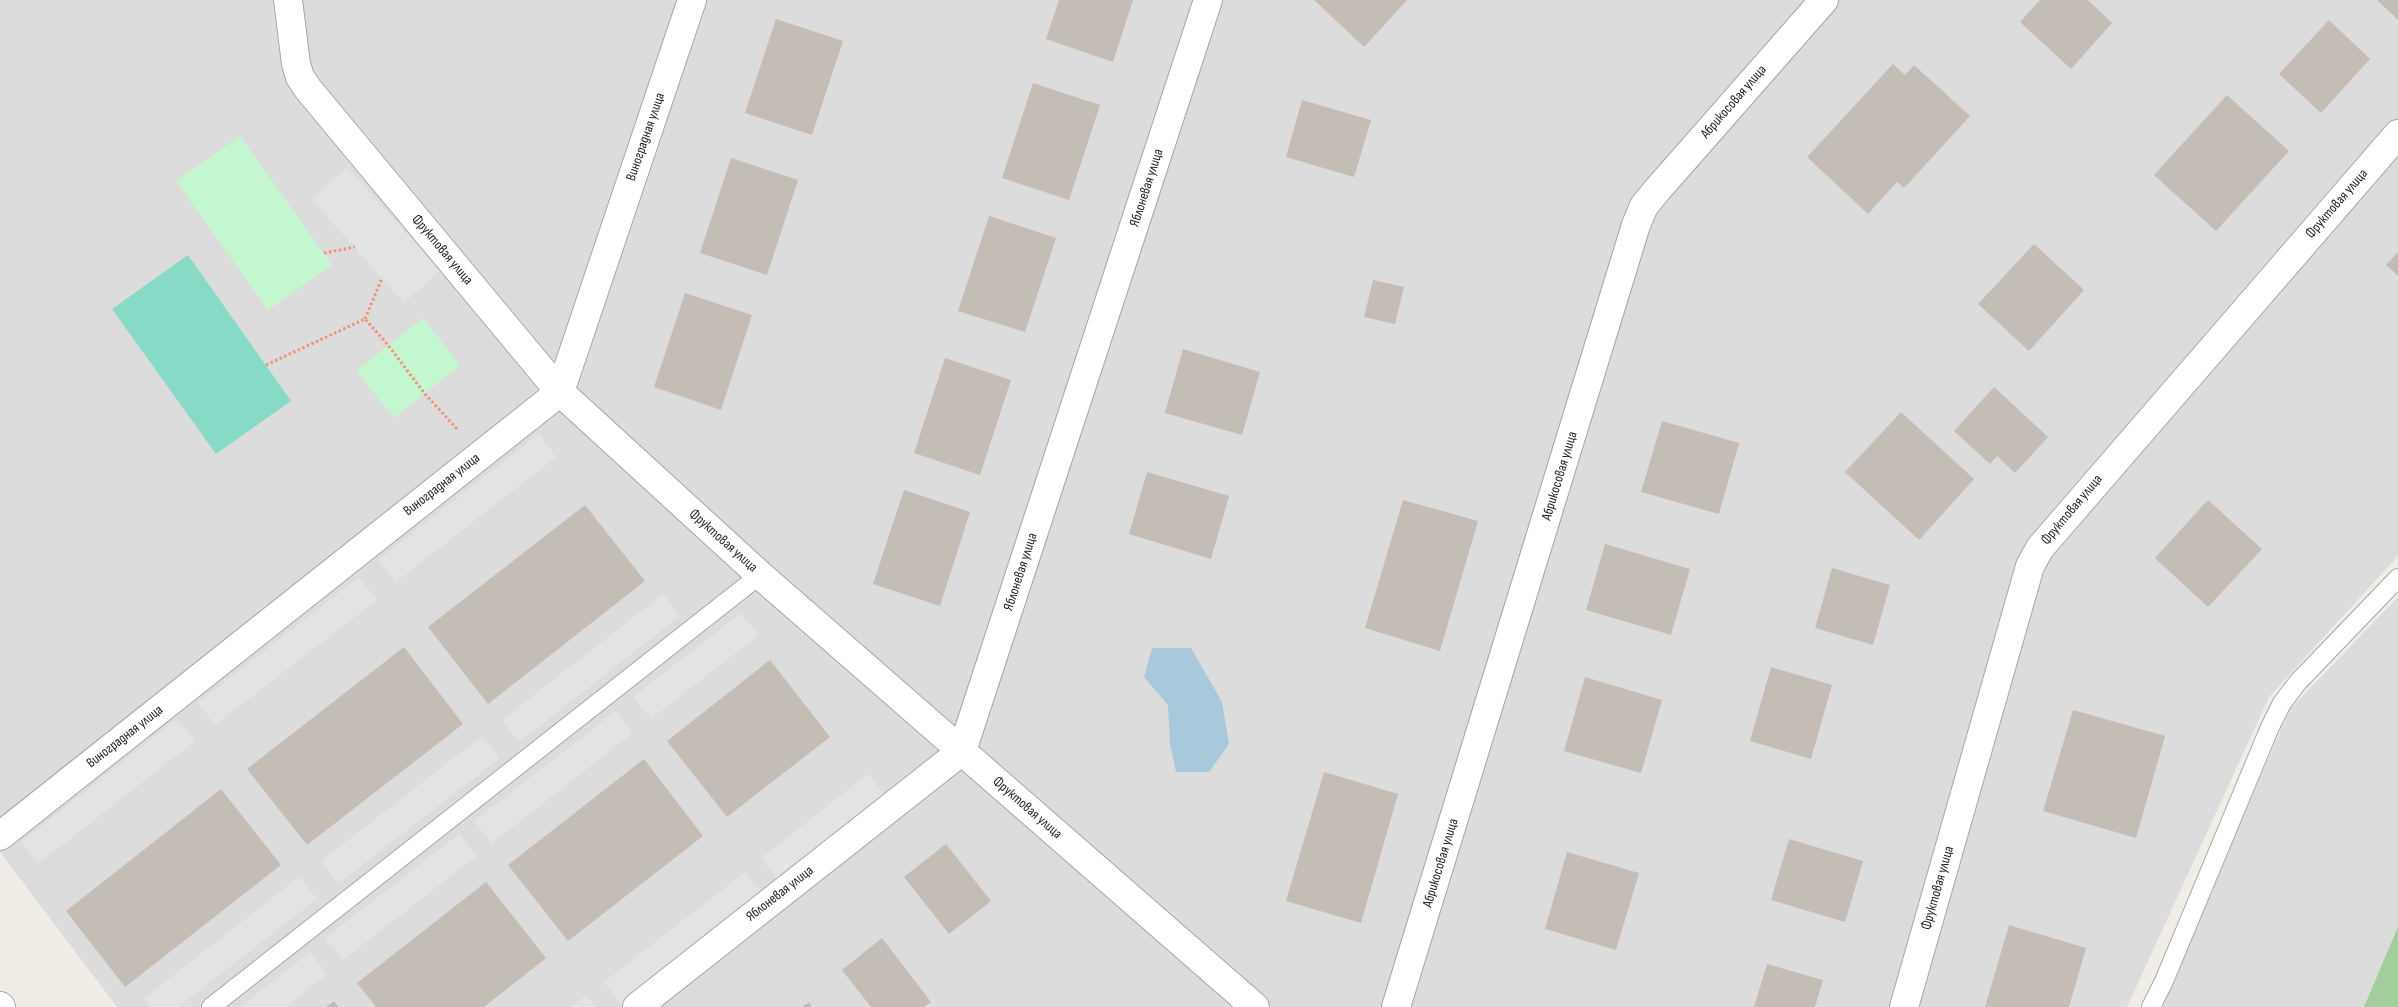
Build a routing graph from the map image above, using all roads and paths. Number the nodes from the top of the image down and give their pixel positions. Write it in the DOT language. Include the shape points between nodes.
graph roads {
  1 [pos="288,0"];
  2 [pos="692,0"];
  3 [pos="1208,0"];
  4 [pos="1824,0"];
  5 [pos="2398,134"];
  6 [pos="355,247"];
  7 [pos="324,253"];
  8 [pos="382,278"];
  9 [pos="365,319"];
  10 [pos="266,365"];
  11 [pos="560,392"];
  12 [pos="481,454"];
  13 [pos="760,575"];
  14 [pos="2398,578"];
  15 [pos="962,751"];
  16 [pos="0,836"];
  17 [pos="211,1007"];
  18 [pos="637,1007"];
  19 [pos="1255,1007"];
  20 [pos="1396,1007"];
  21 [pos="1904,1007"];
  22 [pos="2151,1007"];
  1 -- 11 [label="street, Фруктовая улица" via="296,64 308,89"];
  2 -- 11 [label="street, Виноградная улица"];
  3 -- 15 [label="street, Яблоневая улица"];
  4 -- 20 [label="street, Абрикосовая улица" via="1644,206"];
  5 -- 21 [label="street, Фруктовая улица" via="2040,548 2030,566"];
  6 -- 7 [label="path"];
  8 -- 9 [label="path"];
  9 -- 10 [label="path"];
  9 -- 12 [label="path" via="425,394"];
  11 -- 12 [label="street, Виноградная улица"];
  11 -- 13 [label="street, Фруктовая улица"];
  12 -- 16 [label="street, Виноградная улица"];
  13 -- 15 [label="street, Фруктовая улица"];
  13 -- 17 [label="lane"];
  14 -- 22 [label="lane" via="2298,682 2282,703"];
  15 -- 18 [label="street, Яблоневая улица"];
  15 -- 19 [label="street, Фруктовая улица"];
}
